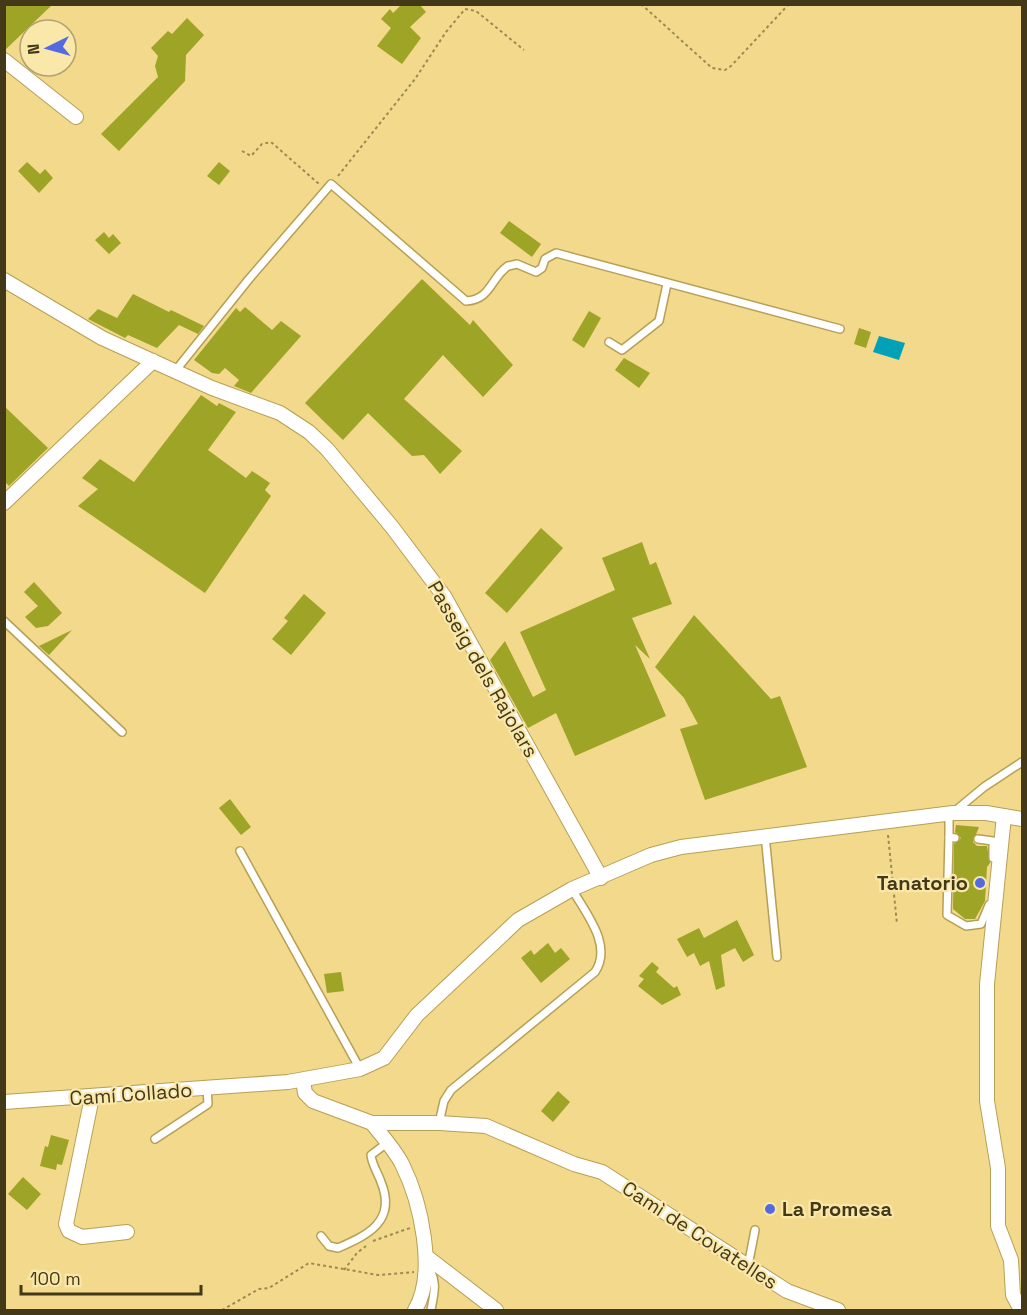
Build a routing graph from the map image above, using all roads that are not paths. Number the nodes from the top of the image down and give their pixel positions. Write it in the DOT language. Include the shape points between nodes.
graph roads {
  1 [pos="4,60"];
  2 [pos="76,117"];
  3 [pos="4,280"];
  4 [pos="667,284"];
  5 [pos="840,329"];
  6 [pos="609,342"];
  7 [pos="153,361"];
  8 [pos="176,370"];
  9 [pos="4,504"];
  10 [pos="4,621"];
  11 [pos="122,732"];
  12 [pos="1023,762"];
  13 [pos="951,813"];
  14 [pos="1004,816"];
  15 [pos="1023,819"];
  16 [pos="765,835"];
  17 [pos="978,839"];
  18 [pos="240,851"];
  19 [pos="601,878"];
  20 [pos="572,890"];
  21 [pos="777,957"];
  22 [pos="360,1069"];
  23 [pos="303,1080"];
  24 [pos="207,1088"];
  25 [pos="92,1097"];
  26 [pos="4,1102"];
  27 [pos="440,1123"];
  28 [pos="372,1124"];
  29 [pos="154,1139"];
  30 [pos="387,1143"];
  31 [pos="755,1230"];
  32 [pos="127,1232"];
  33 [pos="321,1236"];
  34 [pos="427,1265"];
  35 [pos="748,1266"];
  36 [pos="415,1311"];
  37 [pos="431,1311"];
  38 [pos="496,1311"];
  39 [pos="838,1311"];
  40 [pos="1021,1311"];
  1 -- 2 [label="street"];
  3 -- 7 [label="street, Passeig dels Rajolars" via="66,318"];
  4 -- 5 [label="lane"];
  4 -- 6 [label="lane" via="659,321 622,350"];
  4 -- 8 [label="lane" via="556,253 545,259 536,272 517,264 508,266 487,294 466,301 328,187"];
  7 -- 8 [label="street, Passeig dels Rajolars"];
  7 -- 9 [label="street"];
  8 -- 19 [label="street, Passeig dels Rajolars" via="295,422 327,449 385,518 444,596"];
  10 -- 11 [label="lane"];
  12 -- 13 [label="lane"];
  13 -- 14 [label="street, Camí Collado"];
  13 -- 16 [label="street, Camí Collado"];
  13 -- 17 [label="lane" via="947,915 966,926 981,924 988,911 994,843"];
  14 -- 15 [label="street, Camí Collado"];
  14 -- 40 [label="street" via="987,984 987,1101 998,1168 998,1226 1011,1260 1013,1295"];
  16 -- 19 [label="street, Camí Collado" via="665,850"];
  16 -- 21 [label="lane"];
  18 -- 22 [label="lane"];
  19 -- 20 [label="street, Camí Collado"];
  20 -- 22 [label="street, Camí Collado" via="518,920 417,1015 384,1058"];
  20 -- 27 [label="lane" via="601,944 603,957 596,972 451,1090 444,1101"];
  22 -- 23 [label="street, Camí Collado"];
  23 -- 24 [label="street, Camí Collado"];
  23 -- 28 [label="street" via="305,1093 313,1101"];
  24 -- 25 [label="street, Camí Collado"];
  24 -- 29 [label="lane" via="208,1104"];
  25 -- 26 [label="street, Camí Collado"];
  25 -- 32 [label="street" via="66,1224 69,1231 82,1237"];
  27 -- 28 [label="street, Camì de Covatelles"];
  27 -- 35 [label="street, Camì de Covatelles" via="486,1126 607,1175"];
  28 -- 30 [label="street"];
  30 -- 33 [label="lane" via="371,1155 383,1185 386,1206 380,1222 366,1237 338,1248 329,1246"];
  30 -- 34 [label="street" via="406,1174"];
  31 -- 35 [label="lane"];
  34 -- 36 [label="street" via="424,1291"];
  34 -- 37 [label="lane" via="436,1284"];
  34 -- 38 [label="street"];
  35 -- 39 [label="street, Camì de Covatelles" via="787,1291"];
}
